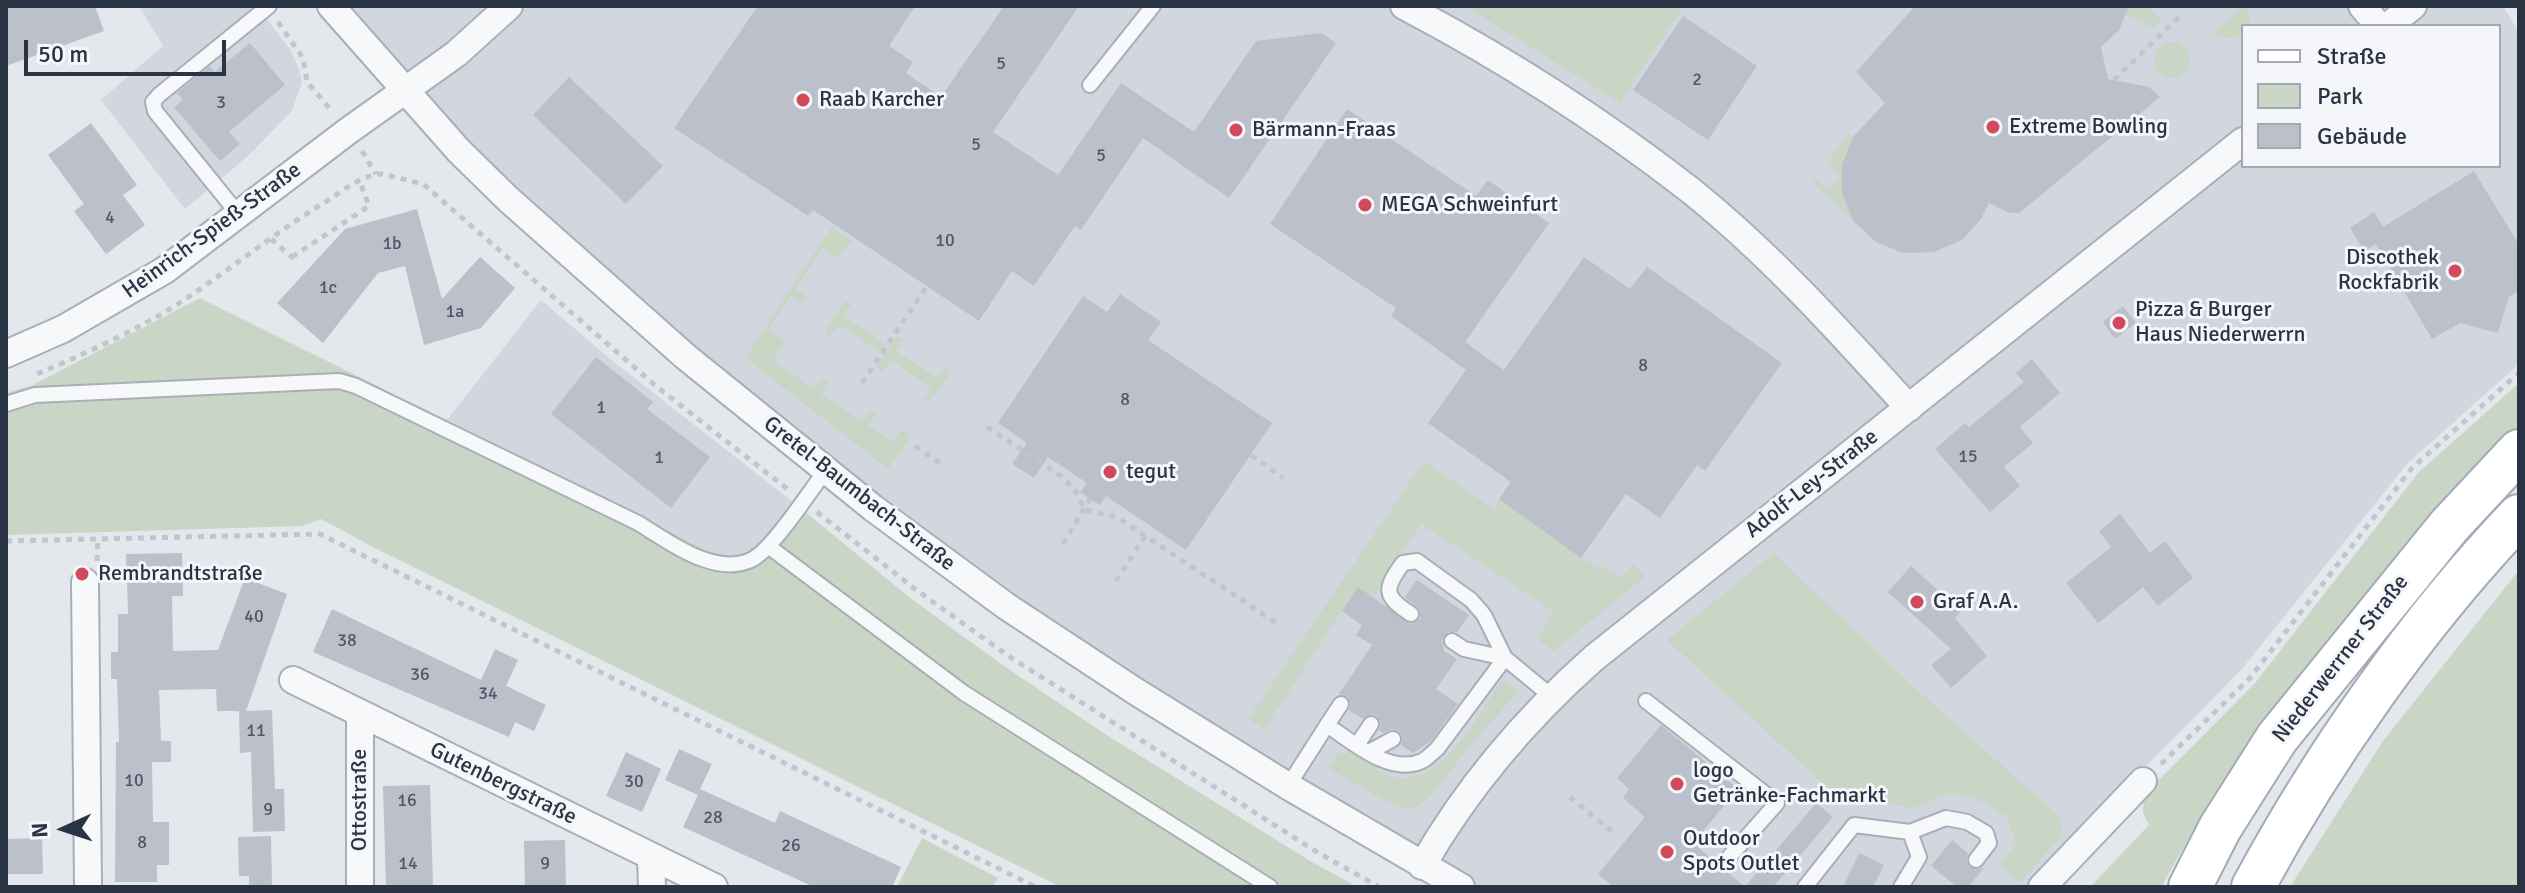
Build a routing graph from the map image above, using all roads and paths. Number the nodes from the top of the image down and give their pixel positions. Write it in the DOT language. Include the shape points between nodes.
graph roads {
  1 [pos="268,6"];
  2 [pos="331,6"];
  3 [pos="509,6"];
  4 [pos="1153,6"];
  5 [pos="1404,6"];
  6 [pos="2362,6"];
  7 [pos="2413,6"];
  8 [pos="2181,15"];
  9 [pos="2377,24"];
  10 [pos="2390,24"];
  11 [pos="2114,80"];
  12 [pos="307,82"];
  13 [pos="1090,85"];
  14 [pos="407,91"];
  15 [pos="2241,143"];
  16 [pos="376,174"];
  17 [pos="360,182"];
  18 [pos="239,215"];
  19 [pos="271,239"];
  20 [pos="292,257"];
  21 [pos="298,262"];
  22 [pos="927,286"];
  23 [pos="6,354"];
  24 [pos="2519,373"];
  25 [pos="29,377"];
  26 [pos="862,383"];
  27 [pos="6,404"];
  28 [pos="1909,408"];
  29 [pos="987,427"];
  30 [pos="915,446"];
  31 [pos="2519,451"];
  32 [pos="1251,455"];
  33 [pos="940,463"];
  34 [pos="826,470"];
  35 [pos="1283,478"];
  36 [pos="1090,499"];
  37 [pos="1085,510"];
  38 [pos="2519,516"];
  39 [pos="1145,536"];
  40 [pos="6,541"];
  41 [pos="1063,544"];
  42 [pos="768,546"];
  43 [pos="1116,581"];
  44 [pos="85,582"];
  45 [pos="1411,614"];
  46 [pos="1278,624"];
  47 [pos="1452,641"];
  48 [pos="1505,658"];
  49 [pos="293,680"];
  50 [pos="1551,696"];
  51 [pos="1646,701"];
  52 [pos="1341,704"];
  53 [pos="360,713"];
  54 [pos="1371,724"];
  55 [pos="1327,725"];
  56 [pos="1393,739"];
  57 [pos="1363,748"];
  58 [pos="2143,781"];
  59 [pos="1288,786"];
  60 [pos="1570,797"];
  61 [pos="1910,832"];
  62 [pos="1615,834"];
  63 [pos="1730,856"];
  64 [pos="651,857"];
  65 [pos="1976,860"];
  66 [pos="1422,866"];
  67 [pos="88,887"];
  68 [pos="360,887"];
  69 [pos="652,887"];
  70 [pos="714,887"];
  71 [pos="1036,887"];
  72 [pos="1270,887"];
  73 [pos="1461,887"];
  74 [pos="1805,887"];
  75 [pos="1901,887"];
  76 [pos="2042,887"];
  77 [pos="2190,887"];
  78 [pos="2253,887"];
  1 -- 12 [label="path" via="303,58"];
  1 -- 18 [label="lane" via="153,102"];
  2 -- 14 [label="street, Gretel-Baumbach-Straße"];
  3 -- 14 [label="street, Heinrich-Spieß-Straße"];
  4 -- 13 [label="lane"];
  5 -- 28 [label="street" via="1562,97 1691,191 1822,313"];
  6 -- 9 [label="street"];
  7 -- 10 [label="street"];
  8 -- 11 [label="path"];
  14 -- 18 [label="street, Heinrich-Spieß-Straße"];
  14 -- 34 [label="street, Gretel-Baumbach-Straße" via="508,199 686,357"];
  15 -- 28 [label="street, Adolf-Ley-Straße"];
  16 -- 17 [label="path"];
  17 -- 19 [label="path"];
  17 -- 20 [label="path" via="369,206"];
  18 -- 23 [label="street, Heinrich-Spieß-Straße" via="102,308"];
  19 -- 20 [label="path"];
  19 -- 25 [label="path" via="169,309"];
  20 -- 21 [label="path"];
  22 -- 26 [label="path"];
  24 -- 58 [label="path" via="2412,468 2250,678"];
  27 -- 42 [label="lane" via="35,395 339,381 708,560 751,560"];
  28 -- 50 [label="street, Adolf-Ley-Straße"];
  29 -- 37 [label="path" via="1061,476"];
  30 -- 33 [label="path"];
  31 -- 77 [label="main road, Niederwerrner Straße" via="2449,526 2277,738"];
  32 -- 35 [label="path"];
  34 -- 42 [label="lane"];
  34 -- 59 [label="street, Gretel-Baumbach-Straße" via="1006,606"];
  36 -- 37 [label="path"];
  37 -- 39 [label="path" via="1117,517"];
  37 -- 41 [label="path"];
  38 -- 78 [label="main road, Niederwerrner Straße" via="2423,627 2358,716"];
  39 -- 43 [label="path"];
  39 -- 46 [label="path"];
  40 -- 71 [label="path" via="320,534"];
  42 -- 72 [label="lane" via="964,693"];
  44 -- 67 [label="street"];
  45 -- 48 [label="lane" via="1388,592 1403,563 1417,561 1471,600"];
  47 -- 48 [label="lane"];
  48 -- 50 [label="lane"];
  48 -- 57 [label="lane" via="1423,761 1395,763"];
  49 -- 53 [label="street, Gutenbergstraße"];
  50 -- 66 [label="street, Adolf-Ley-Straße" via="1473,785"];
  51 -- 63 [label="lane" via="1777,803"];
  52 -- 55 [label="lane"];
  53 -- 64 [label="street, Gutenbergstraße"];
  53 -- 68 [label="street, Ottostraße"];
  54 -- 57 [label="lane"];
  55 -- 57 [label="lane"];
  55 -- 59 [label="lane"];
  56 -- 57 [label="lane"];
  58 -- 76 [label="street"];
  59 -- 66 [label="street, Gretel-Baumbach-Straße"];
  60 -- 62 [label="path"];
  61 -- 65 [label="lane" via="1946,818 1967,822 1986,833 1989,843"];
  61 -- 74 [label="lane" via="1854,825"];
  61 -- 75 [label="lane" via="1919,857"];
  64 -- 69 [label="street"];
  64 -- 70 [label="street, Gutenbergstraße"];
  66 -- 73 [label="street, Gretel-Baumbach-Straße"];
}
